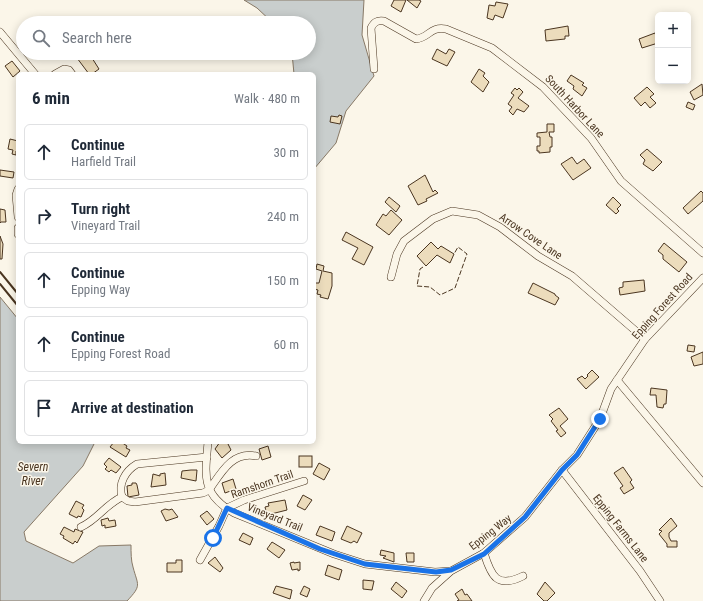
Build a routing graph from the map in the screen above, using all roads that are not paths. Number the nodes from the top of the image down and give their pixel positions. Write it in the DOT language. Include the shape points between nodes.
graph roads {
  1 [pos="0,32"];
  2 [pos="16,51"];
  3 [pos="23,60"];
  4 [pos="374,69"];
  5 [pos="33,72"];
  6 [pos="59,72"];
  7 [pos="70,72"];
  8 [pos="703,253"];
  9 [pos="391,277"];
  10 [pos="703,278"];
  11 [pos="645,339"];
  12 [pos="617,380"];
  13 [pos="208,444"];
  14 [pos="256,456"];
  15 [pos="206,457"];
  16 [pos="562,470"];
  17 [pos="304,481"];
  18 [pos="703,484"];
  19 [pos="209,490"];
  20 [pos="122,497"];
  21 [pos="227,508"];
  22 [pos="81,527"];
  23 [pos="484,554"];
  24 [pos="200,560"];
  25 [pos="451,570"];
  26 [pos="522,576"];
  27 [pos="432,588"];
  28 [pos="418,601"];
  29 [pos="424,601"];
  30 [pos="660,601"];
  1 -- 2 [label="street"];
  3 -- 5 [label="street"];
  4 -- 8 [label="street, South Harbor Lane" via="371,28 378,20 416,39 439,28 492,48 543,87 592,138 621,181"];
  6 -- 7 [label="street" via="64,69"];
  9 -- 11 [label="street, Arrow Cove Lane" via="397,254 404,241 433,219 452,211 478,215 572,276"];
  10 -- 11 [label="street, Epping Forest Road"];
  11 -- 12 [label="street, Epping Forest Road"];
  12 -- 16 [label="street, Epping Forest Road" via="600,419 577,455"];
  12 -- 18 [label="street"];
  13 -- 15 [label="street"];
  14 -- 19 [label="street" via="244,455 234,459"];
  15 -- 19 [label="street"];
  15 -- 20 [label="street" via="137,464 121,483"];
  16 -- 23 [label="street, Epping Way" via="525,517"];
  16 -- 30 [label="street, Epping Farms Lane"];
  17 -- 21 [label="street, Ramshorn Trail"];
  19 -- 20 [label="street" via="197,495 135,502"];
  19 -- 21 [label="street, Vineyard Trail" via="214,498"];
  20 -- 22 [label="street"];
  21 -- 24 [label="street"];
  21 -- 25 [label="street, Vineyard Trail" via="320,549 365,564 436,572"];
  23 -- 25 [label="street, Epping Way"];
  23 -- 26 [label="street" via="490,573 499,580 511,582"];
  25 -- 27 [label="street, Epping Way"];
  27 -- 28 [label="street"];
  27 -- 29 [label="street, Epping Way"];
}
